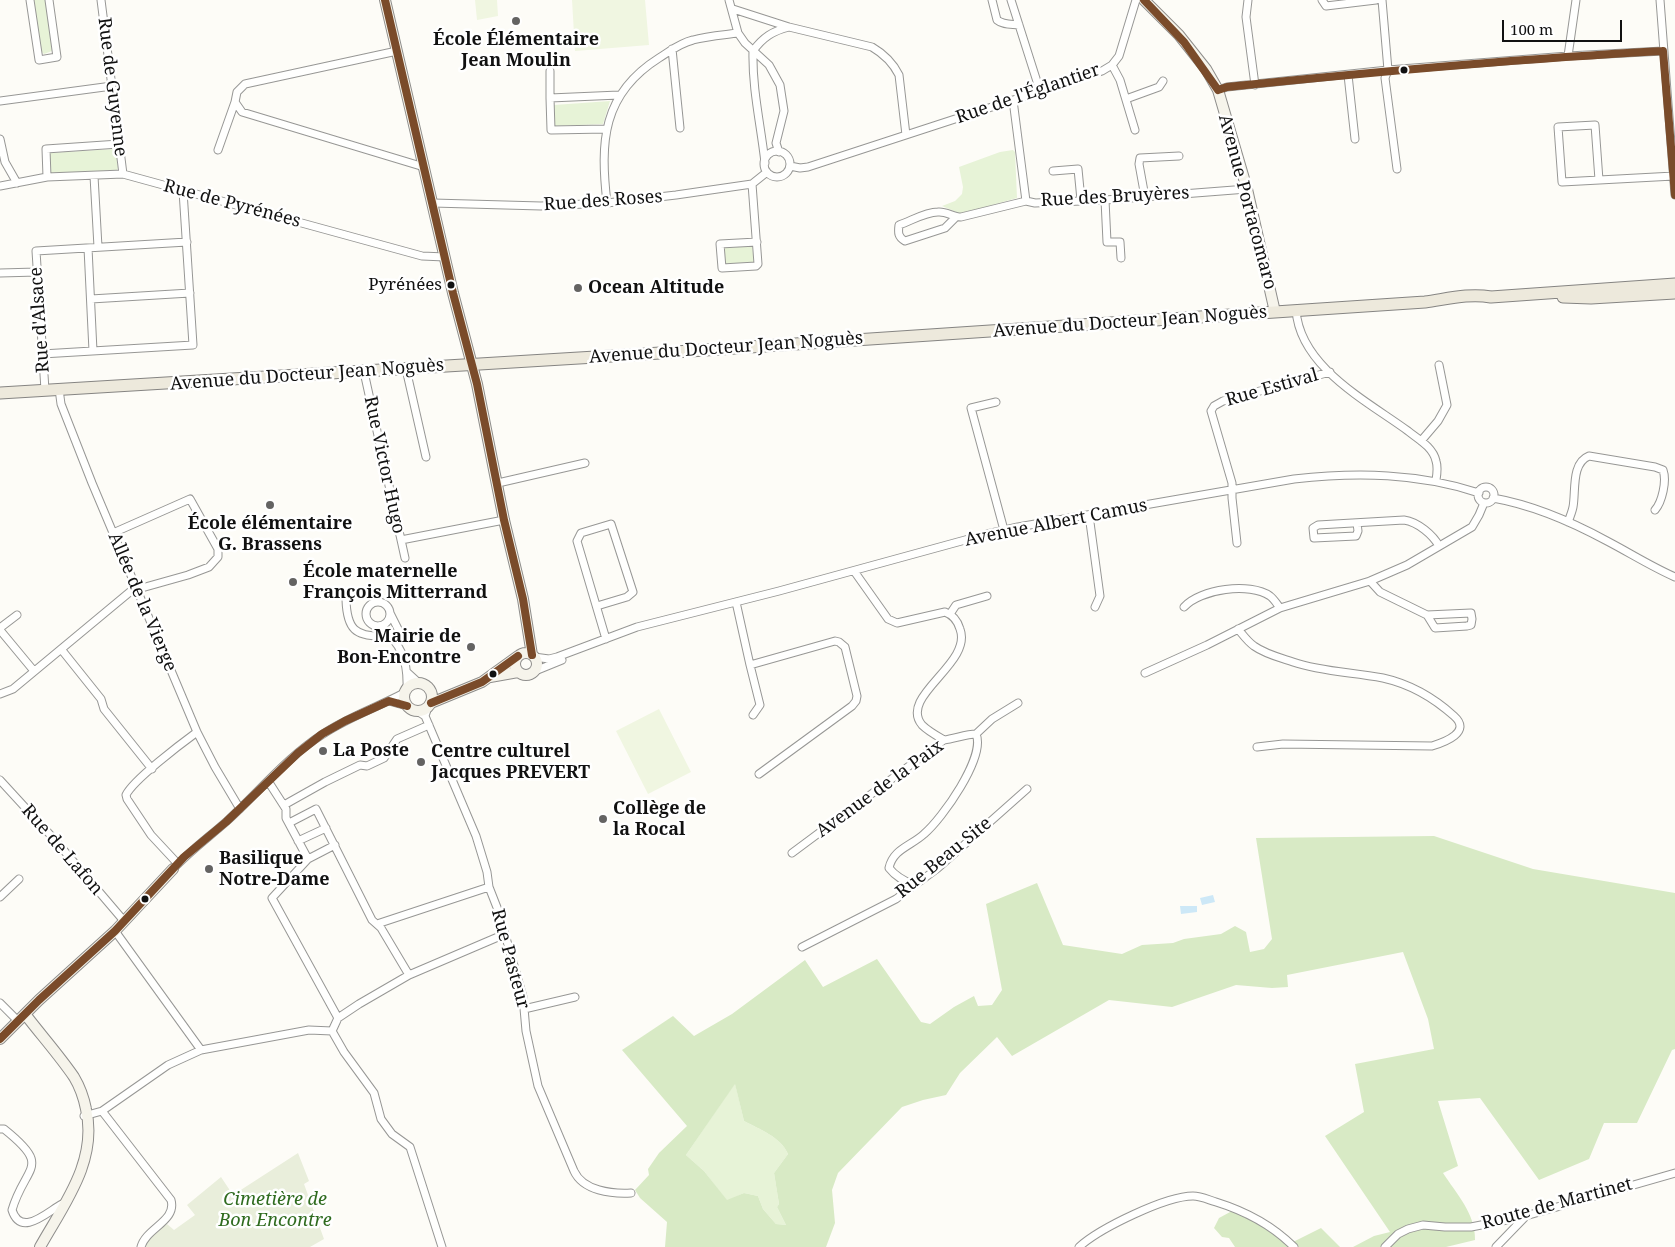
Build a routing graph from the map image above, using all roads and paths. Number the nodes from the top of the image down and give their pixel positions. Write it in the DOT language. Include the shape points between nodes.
graph roads {
  1 [pos="30,0"];
  2 [pos="49,0"];
  3 [pos="101,0"];
  4 [pos="385,0"];
  5 [pos="730,0"];
  6 [pos="992,0"];
  7 [pos="1011,0"];
  8 [pos="1136,0"];
  9 [pos="1144,0"];
  10 [pos="1248,0"];
  11 [pos="1322,0"];
  12 [pos="1376,0"];
  13 [pos="1382,0"];
  14 [pos="1576,0"];
  15 [pos="1660,0"];
  16 [pos="1341,2"];
  17 [pos="733,9"];
  18 [pos="1019,25"];
  19 [pos="789,27"];
  20 [pos="738,33"];
  21 [pos="672,49"];
  22 [pos="397,51"];
  23 [pos="753,51"];
  24 [pos="1663,51"];
  25 [pos="1568,56"];
  26 [pos="1112,65"];
  27 [pos="1388,70"];
  28 [pos="550,71"];
  29 [pos="1348,75"];
  30 [pos="1163,81"];
  31 [pos="1255,85"];
  32 [pos="112,86"];
  33 [pos="1218,90"];
  34 [pos="1040,91"];
  35 [pos="618,95"];
  36 [pos="550,98"];
  37 [pos="1126,99"];
  38 [pos="0,100"];
  39 [pos="1013,100"];
  40 [pos="235,102"];
  41 [pos="680,128"];
  42 [pos="606,129"];
  43 [pos="1135,130"];
  44 [pos="906,135"];
  45 [pos="0,139"];
  46 [pos="1355,139"];
  47 [pos="119,144"];
  48 [pos="218,150"];
  49 [pos="779,152"];
  50 [pos="1179,156"];
  51 [pos="765,163"];
  52 [pos="790,166"];
  53 [pos="424,168"];
  54 [pos="1397,169"];
  55 [pos="1053,171"];
  56 [pos="767,172"];
  57 [pos="123,174"];
  58 [pos="94,176"];
  59 [pos="1674,176"];
  60 [pos="47,177"];
  61 [pos="1600,180"];
  62 [pos="17,183"];
  63 [pos="752,184"];
  64 [pos="0,186"];
  65 [pos="1247,189"];
  66 [pos="183,191"];
  67 [pos="1675,195"];
  68 [pos="1144,197"];
  69 [pos="1081,200"];
  70 [pos="1105,200"];
  71 [pos="1026,201"];
  72 [pos="433,203"];
  73 [pos="607,203"];
  74 [pos="956,217"];
  75 [pos="187,242"];
  76 [pos="757,242"];
  77 [pos="98,247"];
  78 [pos="88,248"];
  79 [pos="445,257"];
  80 [pos="1121,258"];
  81 [pos="37,272"];
  82 [pos="0,274"];
  83 [pos="1675,284"];
  84 [pos="190,293"];
  85 [pos="1675,293"];
  86 [pos="1516,295"];
  87 [pos="90,299"];
  88 [pos="1296,310"];
  89 [pos="1275,312"];
  90 [pos="93,351"];
  91 [pos="42,354"];
  92 [pos="472,364"];
  93 [pos="1439,365"];
  94 [pos="406,369"];
  95 [pos="364,372"];
  96 [pos="1330,372"];
  97 [pos="59,389"];
  98 [pos="45,390"];
  99 [pos="0,393"];
  100 [pos="996,402"];
  101 [pos="1422,441"];
  102 [pos="426,458"];
  103 [pos="585,463"];
  104 [pos="1436,480"];
  105 [pos="498,483"];
  106 [pos="1232,491"];
  107 [pos="1479,492"];
  108 [pos="1493,498"];
  109 [pos="1484,502"];
  110 [pos="1655,510"];
  111 [pos="1089,515"];
  112 [pos="504,520"];
  113 [pos="1568,522"];
  114 [pos="1357,523"];
  115 [pos="1004,530"];
  116 [pos="113,533"];
  117 [pos="401,540"];
  118 [pos="1238,543"];
  119 [pos="1440,546"];
  120 [pos="405,558"];
  121 [pos="1658,568"];
  122 [pos="1675,570"];
  123 [pos="854,571"];
  124 [pos="1675,577"];
  125 [pos="1370,581"];
  126 [pos="137,589"];
  127 [pos="987,596"];
  128 [pos="346,600"];
  129 [pos="736,602"];
  130 [pos="597,606"];
  131 [pos="1094,607"];
  132 [pos="1184,607"];
  133 [pos="1280,608"];
  134 [pos="390,613"];
  135 [pos="18,614"];
  136 [pos="950,614"];
  137 [pos="1427,614"];
  138 [pos="378,626"];
  139 [pos="0,629"];
  140 [pos="1238,629"];
  141 [pos="390,635"];
  142 [pos="606,639"];
  143 [pos="398,641"];
  144 [pos="584,648"];
  145 [pos="61,649"];
  146 [pos="526,656"];
  147 [pos="750,665"];
  148 [pos="535,670"];
  149 [pos="34,671"];
  150 [pos="518,672"];
  151 [pos="408,673"];
  152 [pos="1145,673"];
  153 [pos="490,676"];
  154 [pos="420,684"];
  155 [pos="406,691"];
  156 [pos="430,691"];
  157 [pos="0,694"];
  158 [pos="449,695"];
  159 [pos="389,701"];
  160 [pos="1018,703"];
  161 [pos="407,706"];
  162 [pos="425,709"];
  163 [pos="753,715"];
  164 [pos="429,725"];
  165 [pos="197,732"];
  166 [pos="975,735"];
  167 [pos="944,740"];
  168 [pos="1257,747"];
  169 [pos="152,768"];
  170 [pos="759,774"];
  171 [pos="0,780"];
  172 [pos="268,781"];
  173 [pos="1027,789"];
  174 [pos="284,805"];
  175 [pos="240,809"];
  176 [pos="289,823"];
  177 [pos="326,828"];
  178 [pos="298,841"];
  179 [pos="335,845"];
  180 [pos="792,853"];
  181 [pos="308,859"];
  182 [pos="176,866"];
  183 [pos="19,879"];
  184 [pos="914,885"];
  185 [pos="489,887"];
  186 [pos="0,898"];
  187 [pos="124,921"];
  188 [pos="375,922"];
  189 [pos="115,931"];
  190 [pos="505,934"];
  191 [pos="802,946"];
  192 [pos="409,975"];
  193 [pos="575,997"];
  194 [pos="0,1003"];
  195 [pos="524,1008"];
  196 [pos="21,1017"];
  197 [pos="338,1018"];
  198 [pos="332,1031"];
  199 [pos="0,1039"];
  200 [pos="202,1050"];
  201 [pos="102,1111"];
  202 [pos="86,1116"];
  203 [pos="0,1129"];
  204 [pos="1675,1173"];
  205 [pos="631,1193"];
  206 [pos="56,1213"];
  207 [pos="1526,1216"];
  208 [pos="40,1247"];
  209 [pos="141,1247"];
  210 [pos="442,1247"];
  211 [pos="1079,1247"];
  212 [pos="1294,1247"];
  213 [pos="1386,1247"];
  214 [pos="1496,1247"];
  1 -- 2 [label="street" via="39,60 57,57"];
  3 -- 32 [label="street, Rue de Guyenne"];
  4 -- 22 [label="street"];
  5 -- 17 [label="street"];
  6 -- 18 [label="street" via="997,20 1002,24"];
  7 -- 18 [label="street"];
  8 -- 26 [label="street, Rue de l'Églantier" via="1119,56"];
  9 -- 33 [label="street, Avenue Portacomaro" via="1179,35"];
  10 -- 31 [label="street" via="1246,17"];
  11 -- 16 [label="street" via="1326,6"];
  12 -- 16 [label="street"];
  13 -- 27 [label="street"];
  14 -- 25 [label="street"];
  15 -- 24 [label="street"];
  17 -- 19 [label="street"];
  17 -- 20 [label="street"];
  18 -- 34 [label="street"];
  19 -- 23 [label="street" via="766,36"];
  19 -- 44 [label="street" via="872,47 884,55 901,82"];
  20 -- 21 [label="street" via="692,40"];
  20 -- 23 [label="street"];
  21 -- 35 [label="street" via="649,64"];
  21 -- 41 [label="street"];
  22 -- 40 [label="street" via="245,84 237,92"];
  22 -- 53 [label="street"];
  23 -- 49 [label="street" via="769,65 780,84 784,110 776,142"];
  23 -- 51 [label="street"];
  24 -- 25 [label="street"];
  24 -- 59 [label="street"];
  25 -- 27 [label="street"];
  26 -- 34 [label="street, Rue de l'Églantier"];
  26 -- 37 [label="street"];
  27 -- 29 [label="street"];
  27 -- 54 [label="street" via="1385,78"];
  28 -- 36 [label="street"];
  29 -- 31 [label="street"];
  29 -- 46 [label="street"];
  30 -- 37 [label="street" via="1159,87"];
  31 -- 33 [label="street"];
  32 -- 38 [label="street"];
  32 -- 47 [label="street, Rue de Guyenne"];
  33 -- 65 [label="street, Avenue Portacomaro"];
  34 -- 39 [label="street, Rue de l'Églantier"];
  35 -- 36 [label="street"];
  35 -- 42 [label="street"];
  36 -- 42 [label="street" via="551,130"];
  37 -- 43 [label="street"];
  39 -- 44 [label="street, Rue de l'Églantier"];
  39 -- 71 [label="street, Rue des Bruyères"];
  40 -- 48 [label="street"];
  40 -- 53 [label="street" via="242,112"];
  42 -- 73 [label="street" via="603,156"];
  44 -- 52 [label="street" via="808,167"];
  45 -- 62 [label="street" via="5,162"];
  47 -- 57 [label="street, Rue de Guyenne"];
  47 -- 60 [label="street" via="46,149"];
  49 -- 51 [label="street" via="768,156"];
  49 -- 52 [label="street" via="786,155"];
  50 -- 68 [label="street" via="1140,158"];
  51 -- 56 [label="street"];
  52 -- 56 [label="street" via="778,177"];
  53 -- 72 [label="street"];
  55 -- 69 [label="street" via="1078,169"];
  56 -- 63 [label="street"];
  57 -- 58 [label="street, Rue de Pyrénées"];
  57 -- 66 [label="street, Rue de Pyrénées"];
  58 -- 60 [label="street, Rue de Pyrénées"];
  58 -- 77 [label="street"];
  59 -- 61 [label="street"];
  59 -- 67 [label="street"];
  60 -- 62 [label="street, Rue de Pyrénées"];
  61 -- 61 [label="street" via="1562,182 1558,127 1595,126"];
  62 -- 64 [label="street, Rue de Pyrénées"];
  63 -- 73 [label="street, Rue des Roses"];
  63 -- 76 [label="street"];
  65 -- 68 [label="street, Rue des Bruyères"];
  65 -- 89 [label="street, Avenue Portacomaro"];
  66 -- 75 [label="street"];
  66 -- 79 [label="street, Rue de Pyrénées" via="422,256"];
  68 -- 70 [label="street, Rue des Bruyères"];
  69 -- 70 [label="street, Rue des Bruyères"];
  69 -- 71 [label="street, Rue des Bruyères"];
  70 -- 80 [label="street" via="1107,242 1120,242"];
  71 -- 74 [label="street"];
  72 -- 73 [label="street, Rue des Roses" via="540,206"];
  72 -- 79 [label="street"];
  74 -- 74 [label="street" via="938,212 927,214 899,225 898,234 905,241 945,228"];
  75 -- 77 [label="street"];
  75 -- 84 [label="street"];
  76 -- 76 [label="street" via="757,265 722,268 720,244"];
  77 -- 78 [label="street"];
  78 -- 81 [label="street, Rue d'Alsace" via="36,251"];
  78 -- 87 [label="street"];
  79 -- 92 [label="street"];
  81 -- 82 [label="street"];
  81 -- 91 [label="street, Rue d'Alsace"];
  83 -- 86 [label="main road, Avenue du Docteur Jean Noguès"];
  84 -- 87 [label="street"];
  84 -- 90 [label="street" via="193,345"];
  85 -- 86 [label="main road, Avenue du Docteur Jean Noguès" via="1591,298"];
  86 -- 88 [label="main road, Avenue du Docteur Jean Noguès" via="1481,300 1452,299"];
  87 -- 90 [label="street"];
  88 -- 89 [label="main road, Avenue du Docteur Jean Noguès"];
  88 -- 96 [label="street" via="1302,336"];
  89 -- 92 [label="main road, Avenue du Docteur Jean Noguès"];
  90 -- 91 [label="street"];
  91 -- 98 [label="street, Rue d'Alsace"];
  92 -- 94 [label="main road, Avenue du Docteur Jean Noguès"];
  92 -- 105 [label="street"];
  93 -- 101 [label="street" via="1447,404"];
  94 -- 95 [label="main road, Avenue du Docteur Jean Noguès"];
  94 -- 102 [label="street"];
  95 -- 97 [label="main road, Avenue du Docteur Jean Noguès"];
  95 -- 117 [label="street, Rue Victor Hugo"];
  96 -- 101 [label="street" via="1350,391"];
  96 -- 106 [label="street, Rue Estival" via="1222,401 1214,406 1211,411"];
  97 -- 98 [label="main road, Avenue du Docteur Jean Noguès"];
  97 -- 116 [label="street, Allée de la Vierge" via="61,404"];
  98 -- 99 [label="main road, Avenue du Docteur Jean Noguès"];
  100 -- 115 [label="street" via="971,408"];
  101 -- 104 [label="street" via="1434,455"];
  103 -- 105 [label="street"];
  104 -- 106 [label="street, Avenue Albert Camus" via="1367,474 1330,475"];
  104 -- 107 [label="street, Avenue Albert Camus"];
  105 -- 112 [label="street"];
  106 -- 111 [label="street, Avenue Albert Camus"];
  106 -- 118 [label="street, Rue Estival"];
  107 -- 108 [label="street, Avenue Albert Camus" via="1483,488 1490,489"];
  107 -- 109 [label="street" via="1479,498"];
  108 -- 109 [label="street" via="1488,503"];
  108 -- 113 [label="street, Avenue Albert Camus" via="1512,501"];
  109 -- 119 [label="street" via="1472,527"];
  110 -- 113 [label="street" via="1660,504 1665,479 1663,470 1589,456 1582,460 1577,470 1573,508"];
  111 -- 115 [label="street, Avenue Albert Camus"];
  111 -- 131 [label="street" via="1100,596"];
  112 -- 117 [label="street"];
  112 -- 146 [label="street" via="523,598"];
  113 -- 121 [label="street, Avenue Albert Camus"];
  114 -- 114 [label="street" via="1318,525 1313,528 1314,538 1356,536"];
  114 -- 119 [label="street" via="1409,520 1435,538"];
  115 -- 123 [label="street, Avenue Albert Camus"];
  116 -- 126 [label="street, Allée de la Vierge"];
  116 -- 126 [label="street" via="190,499 218,549 218,558 209,567"];
  117 -- 120 [label="street, Rue Victor Hugo"];
  119 -- 125 [label="street"];
  121 -- 122 [label="street, Avenue Albert Camus"];
  121 -- 124 [label="street, Avenue Albert Camus"];
  123 -- 129 [label="street, Avenue Albert Camus"];
  123 -- 136 [label="street" via="892,622"];
  125 -- 133 [label="street"];
  125 -- 137 [label="street" via="1380,592"];
  126 -- 145 [label="street" via="124,596"];
  126 -- 165 [label="street, Allée de la Vierge"];
  127 -- 136 [label="street" via="956,605"];
  128 -- 141 [label="street" via="349,624 354,631 370,636"];
  129 -- 142 [label="street, Avenue Albert Camus" via="637,627"];
  129 -- 147 [label="street"];
  130 -- 130 [label="street" via="633,592 611,524 581,533 577,541"];
  130 -- 142 [label="street"];
  132 -- 133 [label="street" via="1199,596 1226,589 1268,595"];
  133 -- 140 [label="street"];
  134 -- 138 [label="street" via="386,624"];
  134 -- 138 [label="street" via="382,603 374,603 368,608 367,618"];
  134 -- 143 [label="street" via="399,631"];
  135 -- 139 [label="street"];
  136 -- 167 [label="street" via="961,630 960,649 918,707 922,724"];
  137 -- 137 [label="street" via="1434,628 1471,625 1471,613"];
  138 -- 141 [label="street"];
  139 -- 149 [label="street"];
  140 -- 152 [label="street"];
  140 -- 168 [label="street" via="1255,647 1296,663 1405,685 1433,699 1460,725 1460,730 1453,737 1432,746 1283,744"];
  141 -- 143 [label="street"];
  142 -- 144 [label="street, Avenue Albert Camus"];
  143 -- 151 [label="street"];
  144 -- 146 [label="street, Avenue Albert Camus" via="549,659"];
  144 -- 148 [label="street, Avenue Albert Camus"];
  145 -- 149 [label="street"];
  145 -- 169 [label="street"];
  146 -- 148 [label="street" via="537,664"];
  146 -- 150 [label="street" via="514,664"];
  146 -- 153 [label="street"];
  147 -- 163 [label="street" via="760,705"];
  147 -- 170 [label="street" via="839,642 844,647 857,696 852,706"];
  148 -- 150 [label="street" via="526,676"];
  149 -- 157 [label="street" via="13,689"];
  150 -- 153 [label="street"];
  151 -- 154 [label="street"];
  151 -- 155 [label="street"];
  153 -- 158 [label="street" via="477,685"];
  154 -- 155 [label="street" via="414,684"];
  154 -- 156 [label="street"];
  155 -- 159 [label="street"];
  155 -- 161 [label="street" via="404,702"];
  156 -- 158 [label="street"];
  156 -- 162 [label="street"];
  158 -- 162 [label="street"];
  159 -- 161 [label="street"];
  159 -- 172 [label="street" via="322,734"];
  160 -- 166 [label="street" via="992,719"];
  161 -- 162 [label="street"];
  162 -- 164 [label="street, Rue Pasteur"];
  164 -- 174 [label="street" via="397,739 384,758 367,766 360,765"];
  164 -- 185 [label="street, Rue Pasteur" via="476,836 488,872"];
  165 -- 169 [label="street"];
  165 -- 175 [label="street, Allée de la Vierge"];
  166 -- 167 [label="street, Avenue de la Paix"];
  166 -- 184 [label="street" via="978,744 970,770 943,814 924,834 891,859 890,868 894,874"];
  167 -- 180 [label="street, Avenue de la Paix"];
  169 -- 182 [label="street" via="128,792 127,798"];
  171 -- 187 [label="street, Rue de Lafon"];
  172 -- 174 [label="street"];
  172 -- 175 [label="street"];
  173 -- 184 [label="street, Rue Beau Site" via="938,868"];
  174 -- 176 [label="street"];
  175 -- 182 [label="street"];
  176 -- 177 [label="street" via="316,809"];
  176 -- 178 [label="street"];
  177 -- 178 [label="street"];
  177 -- 179 [label="street"];
  178 -- 181 [label="street"];
  179 -- 181 [label="street"];
  179 -- 188 [label="street"];
  181 -- 197 [label="street" via="272,898"];
  182 -- 187 [label="street"];
  183 -- 186 [label="street"];
  184 -- 191 [label="street, Rue Beau Site" via="896,899"];
  185 -- 188 [label="street"];
  185 -- 190 [label="street, Rue Pasteur"];
  187 -- 189 [label="street"];
  188 -- 192 [label="street"];
  189 -- 196 [label="street"];
  189 -- 200 [label="street"];
  190 -- 192 [label="street"];
  190 -- 195 [label="street, Rue Pasteur"];
  192 -- 197 [label="street"];
  193 -- 195 [label="street"];
  194 -- 196 [label="street"];
  195 -- 205 [label="street, Rue Pasteur" via="538,1086 577,1178 604,1192"];
  196 -- 199 [label="street"];
  196 -- 202 [label="street" via="71,1074 78,1085"];
  197 -- 198 [label="street"];
  198 -- 200 [label="street" via="310,1030"];
  198 -- 210 [label="street" via="374,1093 381,1119 392,1134 410,1147"];
  200 -- 201 [label="street" via="168,1065"];
  201 -- 202 [label="street"];
  201 -- 209 [label="street" via="171,1200 170,1215 147,1236"];
  202 -- 206 [label="street" via="87,1152 79,1178"];
  203 -- 206 [label="street" via="29,1152 32,1162 14,1202 14,1215 27,1223"];
  204 -- 207 [label="street, Route de Martinet"];
  206 -- 208 [label="street"];
  207 -- 213 [label="street, Route de Martinet" via="1471,1227 1423,1225 1398,1234"];
  207 -- 214 [label="street"];
  211 -- 212 [label="street" via="1125,1218 1179,1198 1194,1196 1230,1206 1266,1224"];
}
